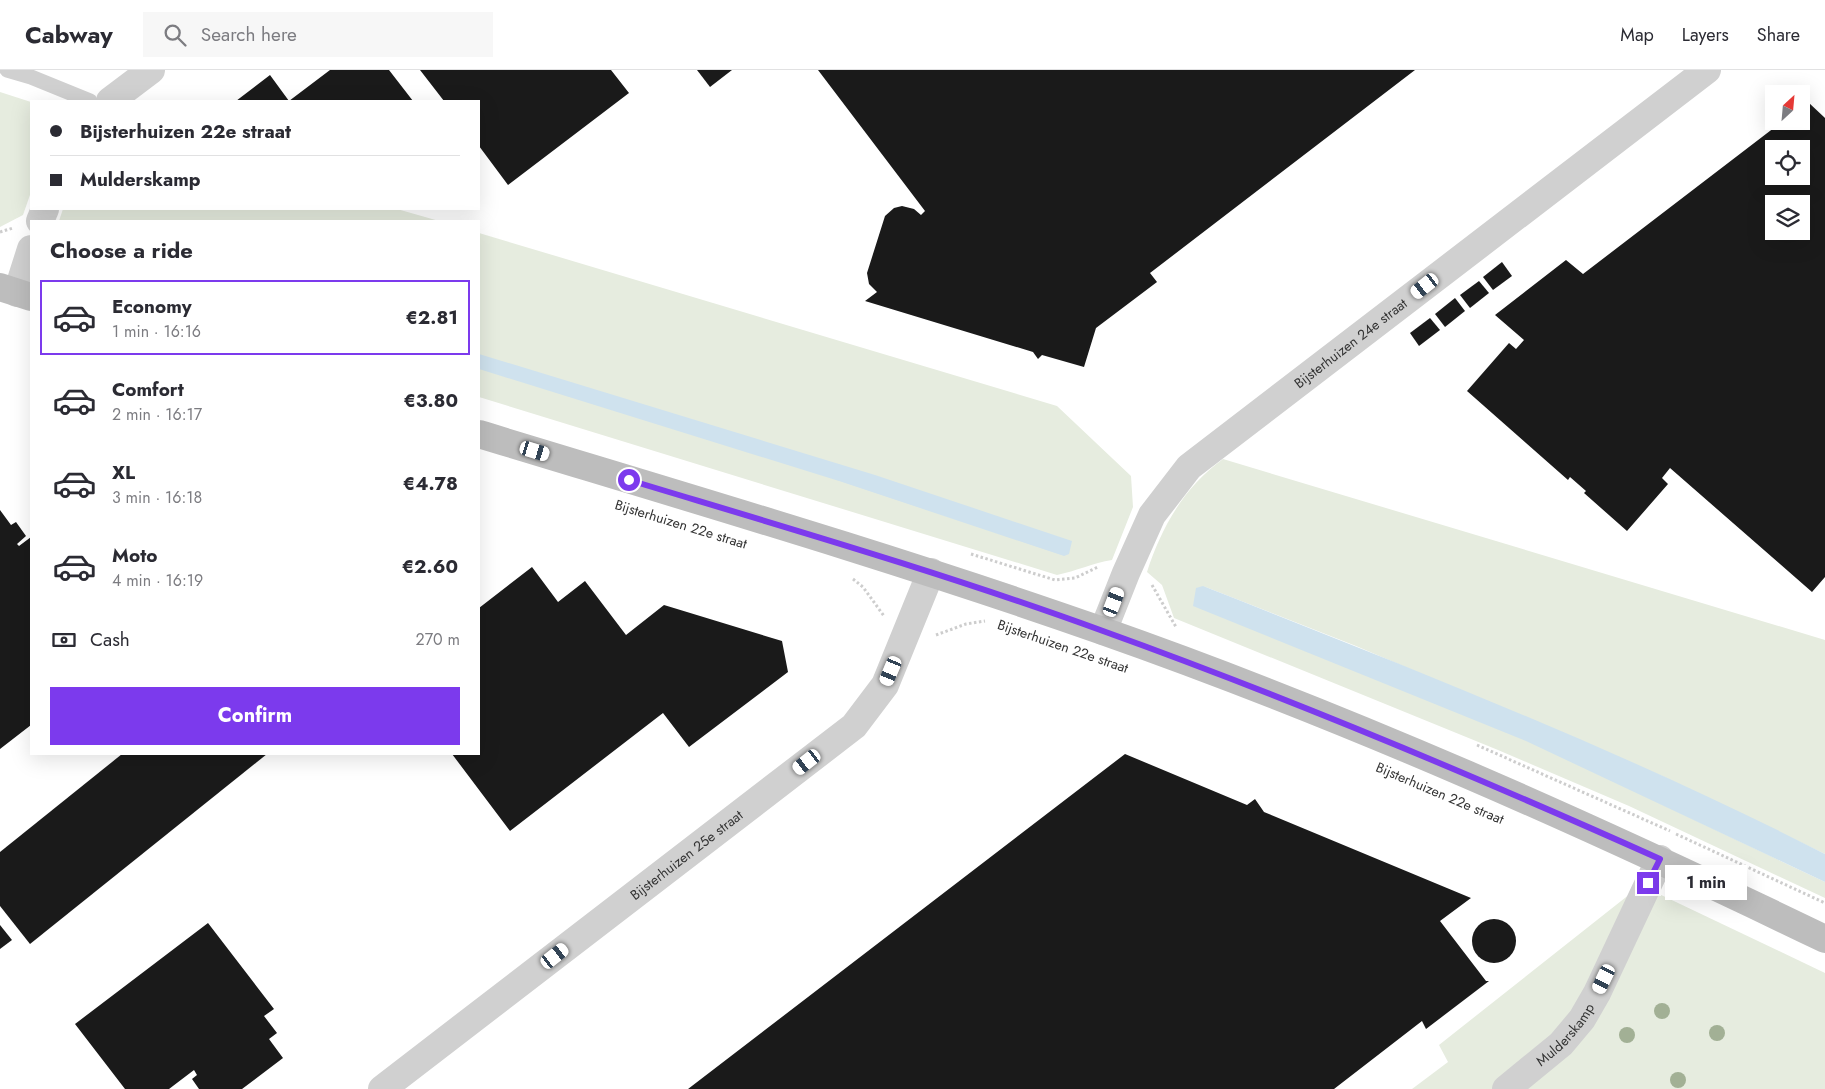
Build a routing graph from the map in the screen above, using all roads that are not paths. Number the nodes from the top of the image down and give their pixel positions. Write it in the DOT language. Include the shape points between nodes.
graph roads {
  1 [pos="8,70"];
  2 [pos="151,70"];
  3 [pos="1707,70"];
  4 [pos="88,100"];
  5 [pos="111,100"];
  6 [pos="30,252"];
  7 [pos="16,292"];
  8 [pos="480,434"];
  9 [pos="931,572"];
  10 [pos="1103,631"];
  11 [pos="1660,859"];
  12 [pos="1825,939"];
  13 [pos="382,1089"];
  14 [pos="1506,1089"];
  1 -- 4 [label="lane"];
  2 -- 5 [label="street"];
  3 -- 10 [label="street, Bijsterhuizen 24e straat" via="1189,467 1152,515"];
  6 -- 7 [label="street"];
  8 -- 9 [label="main road, Bijsterhuizen 22e straat"];
  9 -- 10 [label="main road, Bijsterhuizen 22e straat"];
  9 -- 13 [label="street, Bijsterhuizen 25e straat" via="885,685 854,726"];
  10 -- 11 [label="main road, Bijsterhuizen 22e straat" via="1431,759"];
  11 -- 12 [label="main road, Bijsterhuizen 22e straat"];
  11 -- 14 [label="street, Mulderskamp" via="1582,1019 1561,1044"];
}
